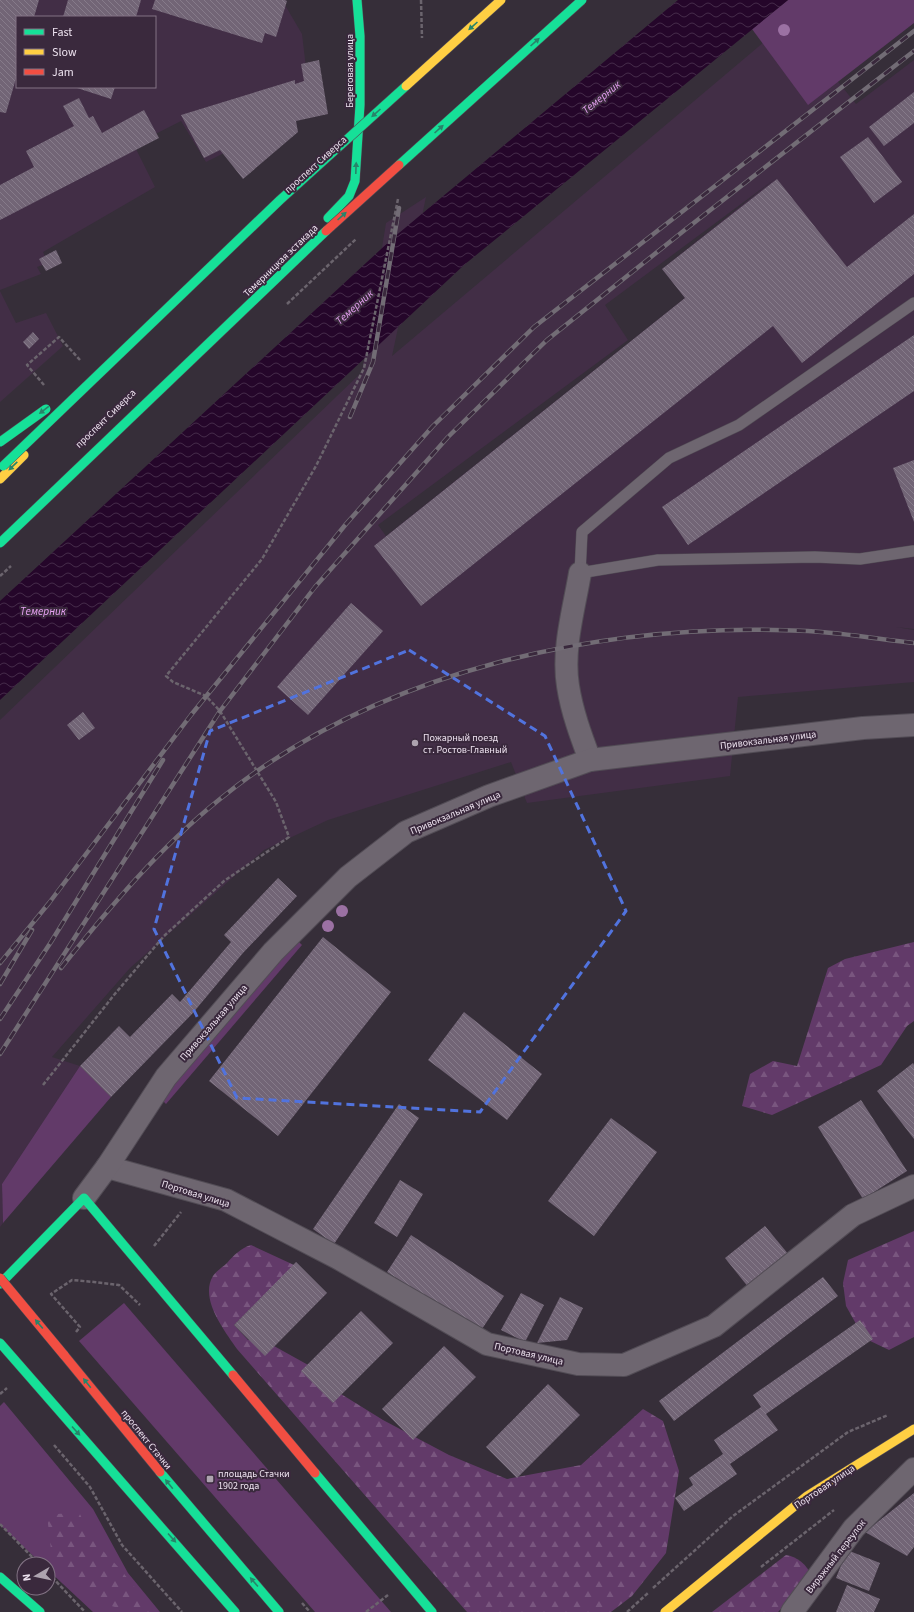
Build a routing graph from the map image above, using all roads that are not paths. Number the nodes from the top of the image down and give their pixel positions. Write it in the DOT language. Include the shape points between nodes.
graph roads {
  1 [pos="357,0"];
  2 [pos="502,0"];
  3 [pos="582,0"];
  4 [pos="357,142"];
  5 [pos="914,303"];
  6 [pos="150,324"];
  7 [pos="64,394"];
  8 [pos="53,403"];
  9 [pos="0,442"];
  10 [pos="0,468"];
  11 [pos="0,479"];
  12 [pos="0,534"];
  13 [pos="0,542"];
  14 [pos="913,551"];
  15 [pos="580,573"];
  16 [pos="914,725"];
  17 [pos="590,760"];
  18 [pos="107,1167"];
  19 [pos="914,1186"];
  20 [pos="84,1198"];
  21 [pos="0,1278"];
  22 [pos="0,1284"];
  23 [pos="0,1343"];
  24 [pos="914,1429"];
  25 [pos="914,1469"];
  26 [pos="0,1578"];
  27 [pos="40,1612"];
  28 [pos="235,1612"];
  29 [pos="279,1612"];
  30 [pos="432,1612"];
  31 [pos="665,1612"];
  32 [pos="792,1612"];
  1 -- 4 [label="main road, Береговая улица" via="360,36"];
  2 -- 6 [label="main road, one-way, bridge" via="280,200"];
  13 -- 3 [label="main road, Темерницкая эстакада, one-way, bridge" via="316,240"];
  4 -- 11 [label="main road, проспект Сиверса, one-way" via="286,205"];
  12 -- 4 [label="main road, проспект Сиверса, one-way" via="311,236 349,196 355,181"];
  5 -- 15 [label="lane" via="739,425 669,458 582,532"];
  6 -- 7 [label="main road" via="130,333"];
  6 -- 10 [label="main road, bridge"];
  8 -- 9 [label="main road, one-way, bridge"];
  14 -- 15 [label="lane" via="860,559 815,557 658,560"];
  15 -- 17 [label="street" via="567,647 567,685 573,712"];
  16 -- 17 [label="street, Привокзальная улица" via="862,728"];
  17 -- 18 [label="street, Привокзальная улица" via="489,796 406,832 348,877 273,952 166,1077"];
  18 -- 19 [label="street, Портовая улица" via="226,1200 338,1258 488,1344 578,1364 624,1365 714,1326 853,1215"];
  18 -- 20 [label="street, Привокзальная улица"];
  20 -- 22 [label="main road"];
  20 -- 30 [label="main road"];
  29 -- 21 [label="main road, проспект Стачки, one-way, bridge" via="174,1490"];
  23 -- 28 [label="main road, one-way"];
  24 -- 31 [label="main road, Портовая улица" via="807,1496"];
  25 -- 32 [label="street, Виражный переулок" via="854,1528"];
  26 -- 27 [label="main road"];
}
